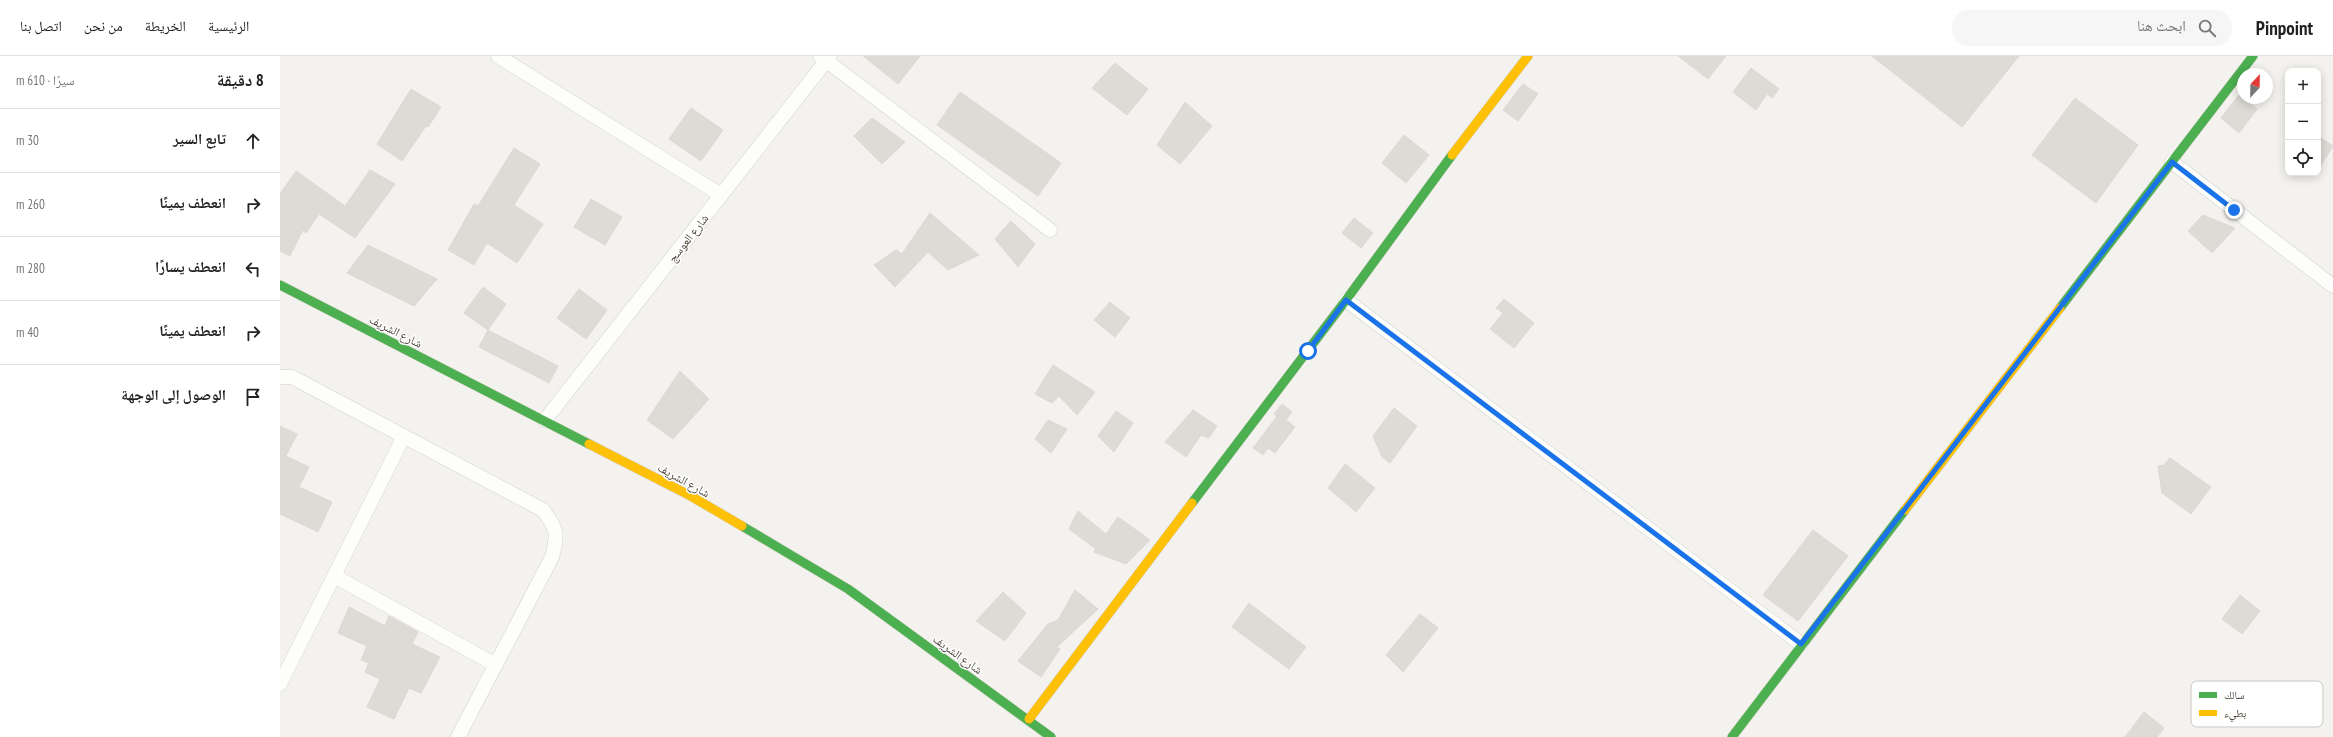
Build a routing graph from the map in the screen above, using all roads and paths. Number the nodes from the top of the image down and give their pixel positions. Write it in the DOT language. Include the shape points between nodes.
graph roads {
  1 [pos="498,56"];
  2 [pos="1528,56"];
  3 [pos="2253,56"];
  4 [pos="826,58"];
  5 [pos="2172,162"];
  6 [pos="721,196"];
  7 [pos="1050,230"];
  8 [pos="280,285"];
  9 [pos="2333,286"];
  10 [pos="1346,300"];
  11 [pos="280,376"];
  12 [pos="545,420"];
  13 [pos="404,436"];
  14 [pos="334,576"];
  15 [pos="1801,644"];
  16 [pos="496,665"];
  17 [pos="280,684"];
  18 [pos="1029,720"];
  19 [pos="458,737"];
  20 [pos="1051,737"];
  21 [pos="1732,737"];
  1 -- 6 [label="street"];
  2 -- 10 [label="street" via="1435,177"];
  3 -- 5 [label="street"];
  4 -- 6 [label="street, شارع العوسج"];
  4 -- 7 [label="street"];
  5 -- 9 [label="street"];
  5 -- 15 [label="street"];
  6 -- 12 [label="street, شارع العوسج"];
  8 -- 12 [label="street, شارع الشريف"];
  10 -- 15 [label="street"];
  10 -- 18 [label="street"];
  11 -- 13 [label="street" via="292,377"];
  12 -- 18 [label="street, شارع الشريف" via="689,495 848,589"];
  13 -- 14 [label="street"];
  13 -- 16 [label="street" via="544,510 554,524 558,536 552,557"];
  14 -- 16 [label="street"];
  14 -- 17 [label="street"];
  15 -- 21 [label="street"];
  16 -- 19 [label="street"];
  18 -- 20 [label="street, شارع الشريف"];
}
